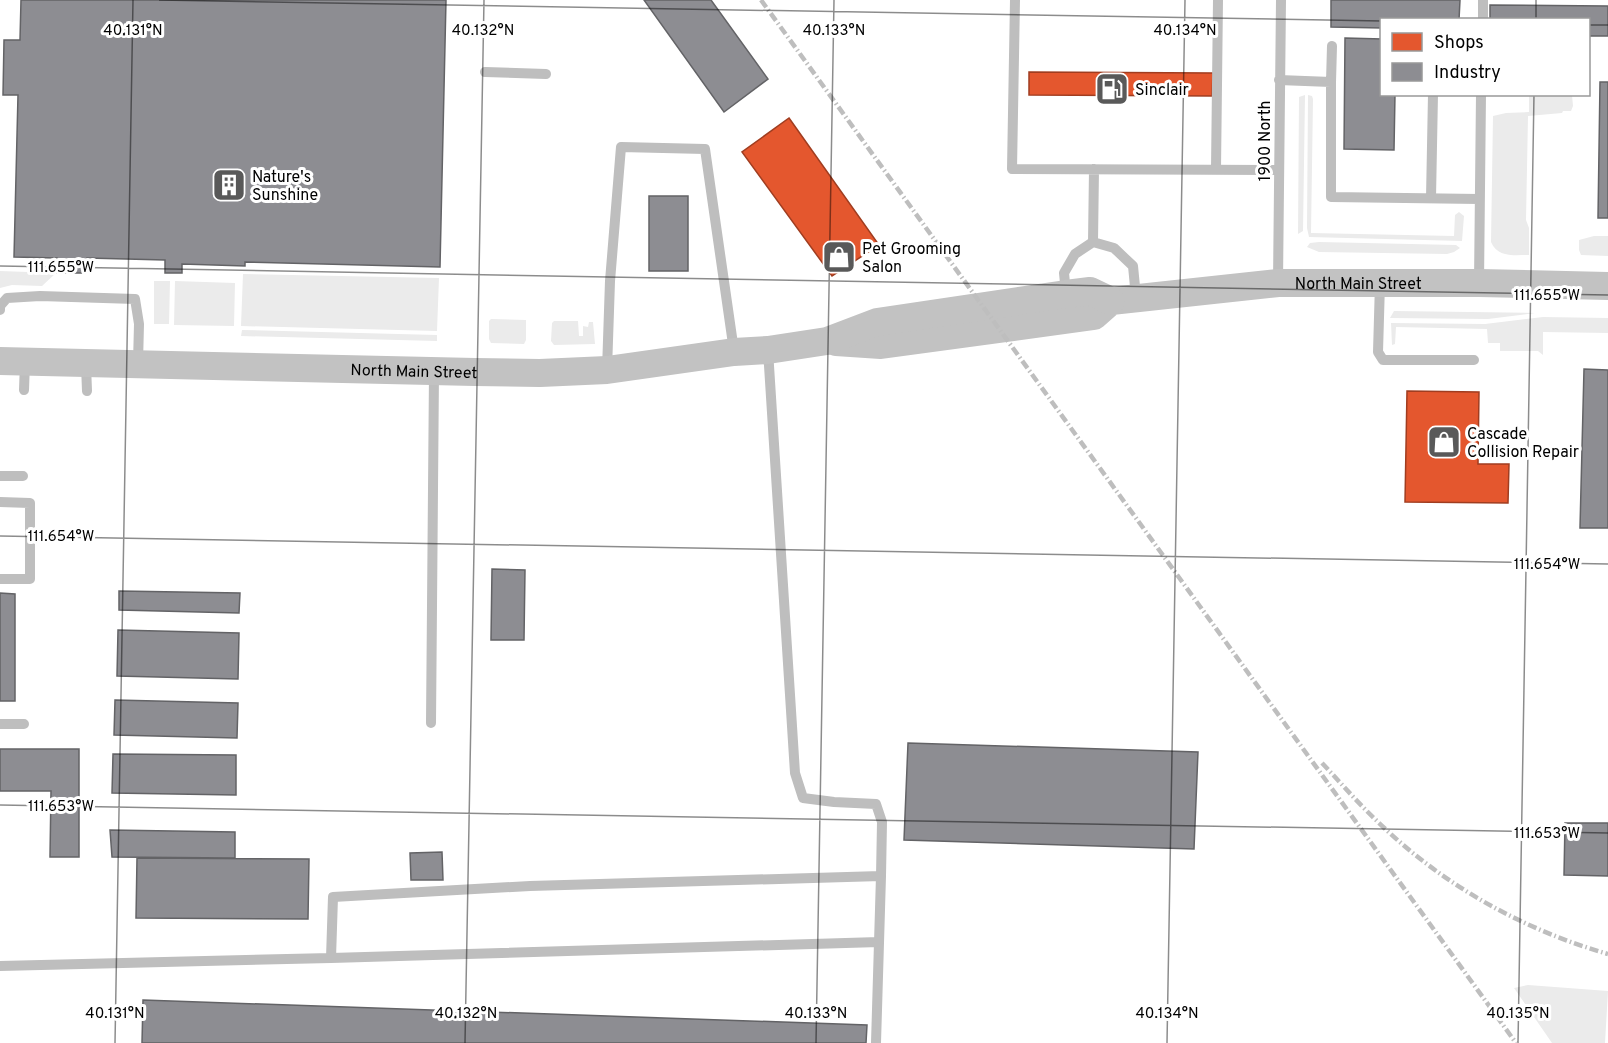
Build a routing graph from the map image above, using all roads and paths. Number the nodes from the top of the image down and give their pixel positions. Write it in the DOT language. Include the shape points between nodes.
graph roads {
  1 [pos="1015,0"];
  2 [pos="1218,0"];
  3 [pos="1281,0"];
  4 [pos="1483,0"];
  5 [pos="1483,18"];
  6 [pos="1332,45"];
  7 [pos="485,72"];
  8 [pos="546,74"];
  9 [pos="1279,80"];
  10 [pos="1332,82"];
  11 [pos="1433,96"];
  12 [pos="1481,96"];
  13 [pos="1094,169"];
  14 [pos="1216,169"];
  15 [pos="1279,170"];
  16 [pos="1431,198"];
  17 [pos="1479,199"];
  18 [pos="1093,243"];
  19 [pos="1380,282"];
  20 [pos="1278,283"];
  21 [pos="1479,283"];
  22 [pos="1608,286"];
  23 [pos="1066,294"];
  24 [pos="1123,300"];
  25 [pos="0,310"];
  26 [pos="827,341"];
  27 [pos="768,350"];
  28 [pos="734,352"];
  29 [pos="1474,360"];
  30 [pos="12,361"];
  31 [pos="86,363"];
  32 [pos="138,364"];
  33 [pos="607,370"];
  34 [pos="434,371"];
  35 [pos="24,390"];
  36 [pos="87,391"];
  37 [pos="0,476"];
  38 [pos="23,476"];
  39 [pos="0,502"];
  40 [pos="0,579"];
  41 [pos="431,723"];
  42 [pos="0,724"];
  43 [pos="24,724"];
  44 [pos="880,876"];
  45 [pos="879,942"];
  46 [pos="332,958"];
  47 [pos="0,966"];
  48 [pos="876,1043"];
  1 -- 13 [label="lane" via="1012,169"];
  2 -- 14 [label="lane"];
  3 -- 9 [label="lane, 1900 North"];
  4 -- 5 [label="lane"];
  6 -- 10 [label="lane"];
  7 -- 8 [label="lane"];
  9 -- 10 [label="lane"];
  9 -- 15 [label="lane, 1900 North"];
  10 -- 16 [label="lane" via="1330,197"];
  11 -- 16 [label="lane"];
  12 -- 17 [label="lane"];
  13 -- 14 [label="lane"];
  13 -- 18 [label="lane"];
  14 -- 15 [label="lane"];
  15 -- 20 [label="lane, 1900 North"];
  16 -- 17 [label="lane"];
  17 -- 21 [label="lane"];
  18 -- 23 [label="lane" via="1075,254 1064,273"];
  18 -- 24 [label="lane" via="1114,248 1133,266"];
  19 -- 20 [label="main road, North Main Street"];
  19 -- 21 [label="main road, North Main Street"];
  19 -- 29 [label="lane" via="1378,352 1383,360"];
  20 -- 24 [label="main road, North Main Street"];
  21 -- 22 [label="main road, North Main Street"];
  23 -- 24 [label="main road, North Main Street" via="1090,291"];
  23 -- 26 [label="main road, North Main Street" via="877,322"];
  24 -- 26 [label="main road, North Main Street" via="1094,316 881,345"];
  25 -- 32 [label="lane" via="7,298 135,299"];
  26 -- 27 [label="main road, North Main Street"];
  27 -- 28 [label="main road, North Main Street"];
  27 -- 44 [label="lane" via="795,773 803,798 876,804 882,822"];
  28 -- 33 [label="main road, North Main Street"];
  28 -- 33 [label="lane" via="705,149 621,147"];
  30 -- 31 [label="main road, North Main Street"];
  30 -- 35 [label="lane"];
  31 -- 32 [label="main road, North Main Street"];
  31 -- 36 [label="lane"];
  32 -- 34 [label="main road, North Main Street"];
  33 -- 34 [label="main road, North Main Street"];
  34 -- 41 [label="lane"];
  37 -- 38 [label="lane"];
  39 -- 40 [label="lane" via="30,503 30,579"];
  42 -- 43 [label="lane"];
  44 -- 45 [label="lane"];
  44 -- 46 [label="lane" via="530,886 333,897"];
  45 -- 46 [label="lane"];
  45 -- 48 [label="lane"];
  46 -- 47 [label="lane"];
}
